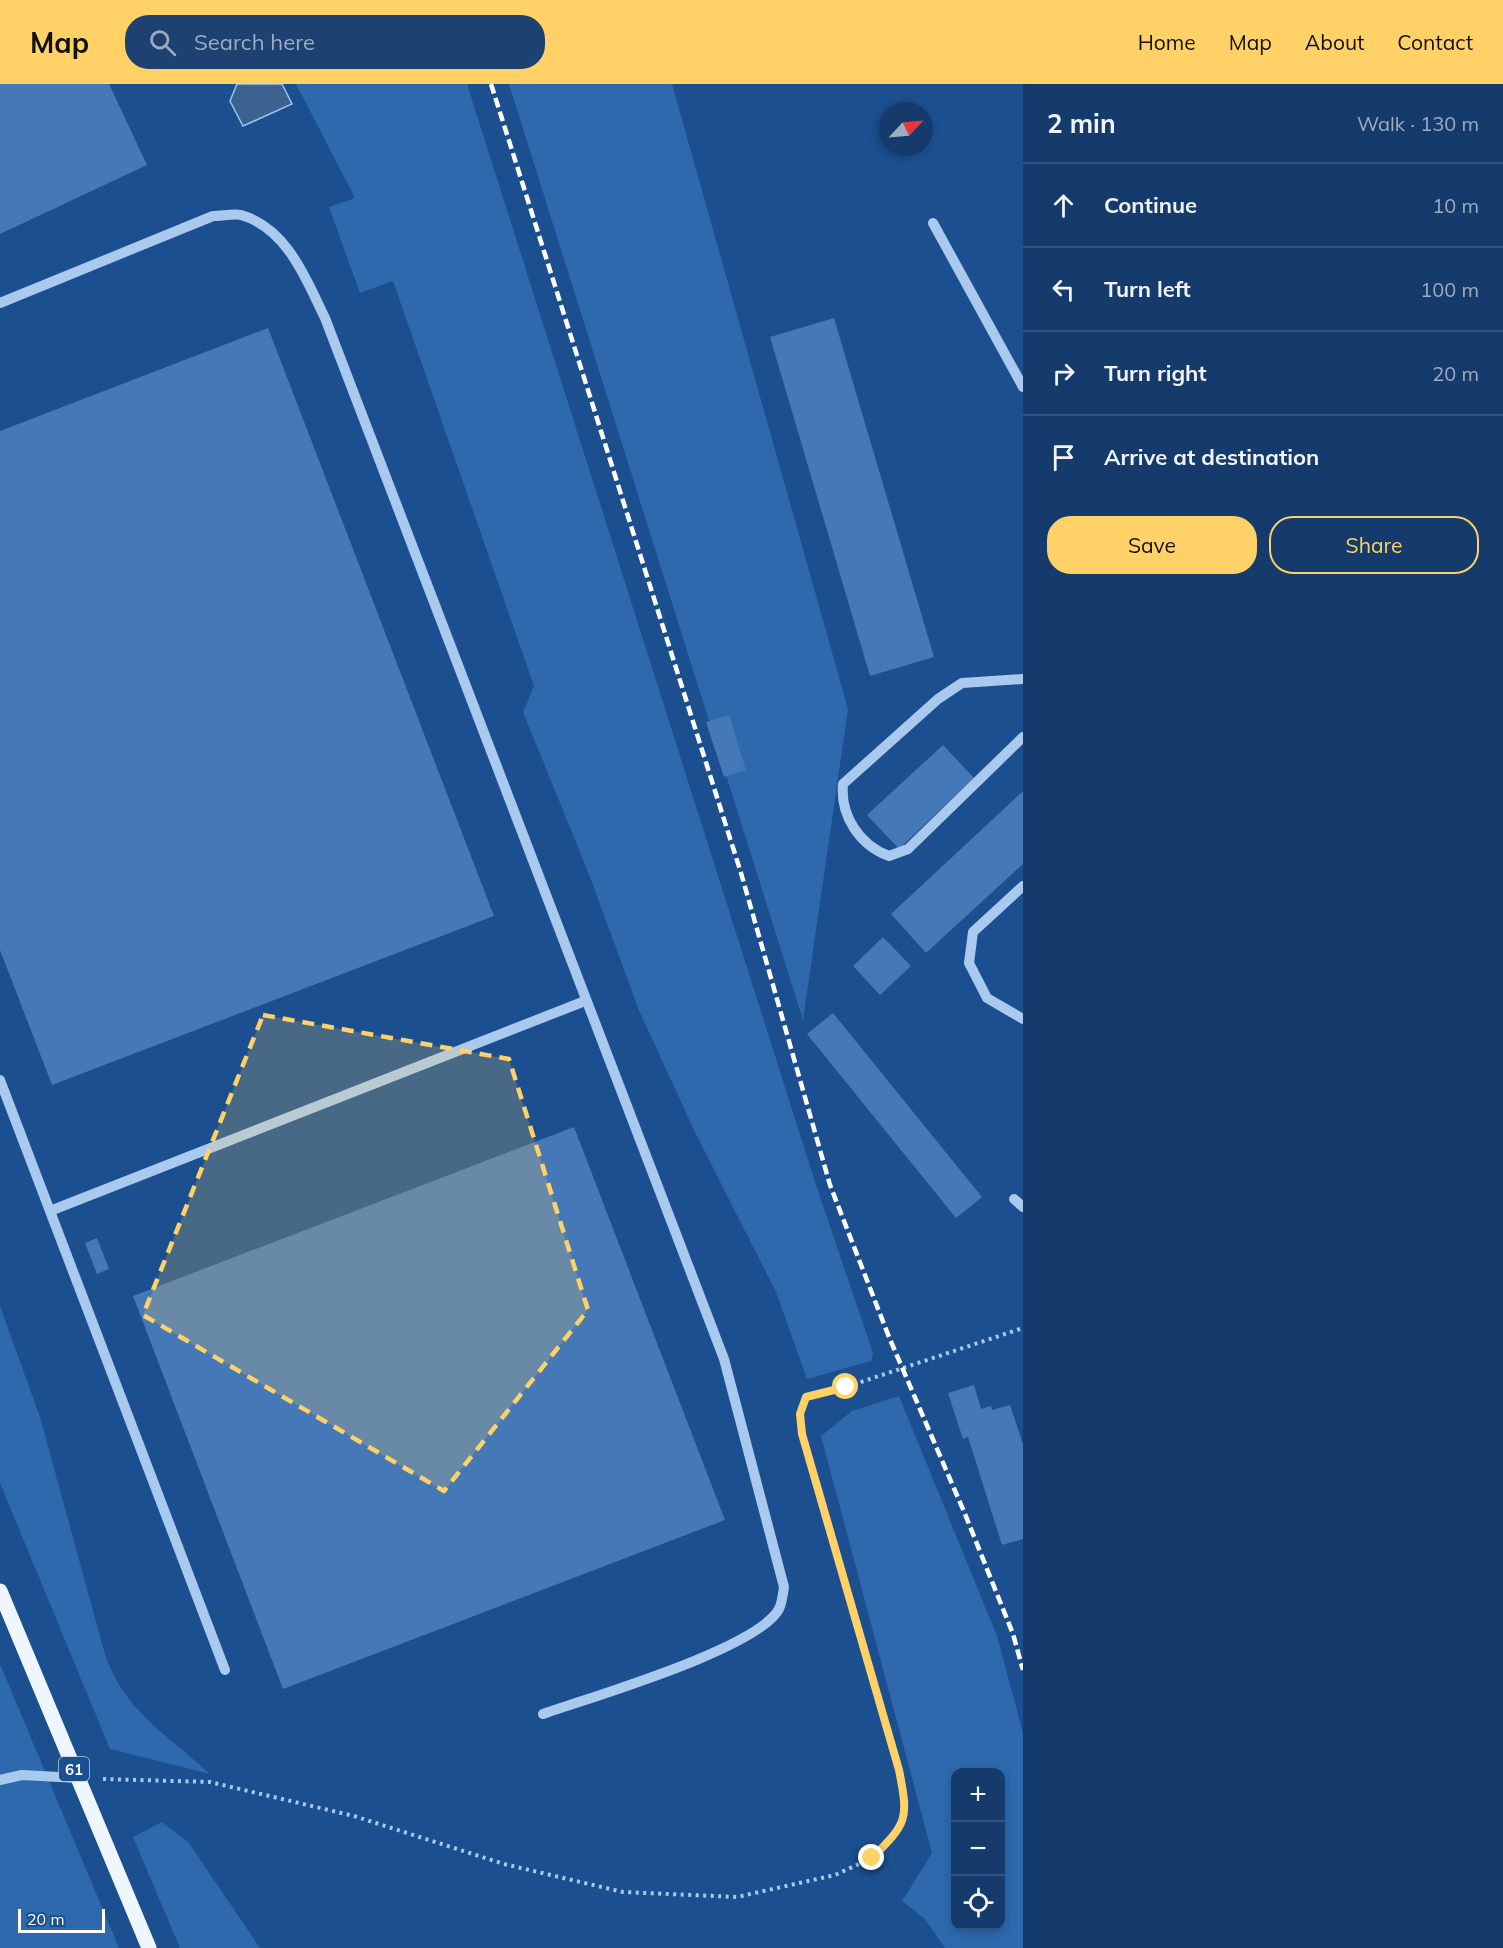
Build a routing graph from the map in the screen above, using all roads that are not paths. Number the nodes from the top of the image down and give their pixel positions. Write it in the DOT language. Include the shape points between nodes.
graph roads {
  1 [pos="933,223"];
  2 [pos="0,303"];
  3 [pos="1023,387"];
  4 [pos="1023,680"];
  5 [pos="1023,738"];
  6 [pos="1023,886"];
  7 [pos="585,1001"];
  8 [pos="1023,1019"];
  9 [pos="0,1080"];
  10 [pos="1014,1199"];
  11 [pos="1023,1207"];
  12 [pos="50,1211"];
  13 [pos="0,1591"];
  14 [pos="225,1670"];
  15 [pos="543,1714"];
  16 [pos="78,1778"];
  17 [pos="0,1780"];
  18 [pos="149,1948"];
  1 -- 3 [label="street"];
  2 -- 7 [label="street" via="213,216 240,214 272,231 300,266 325,318"];
  4 -- 5 [label="street" via="962,683 938,699 843,784 841,801 849,822 876,851 889,856 908,849"];
  6 -- 8 [label="street" via="973,932 969,963 987,998"];
  7 -- 12 [label="street"];
  7 -- 15 [label="street" via="724,1359 784,1587 779,1609 758,1629 711,1653"];
  9 -- 12 [label="street"];
  10 -- 11 [label="street"];
  12 -- 14 [label="street"];
  13 -- 16 [label="main road, 61"];
  16 -- 17 [label="street" via="22,1775"];
  16 -- 18 [label="main road, 61"];
}
